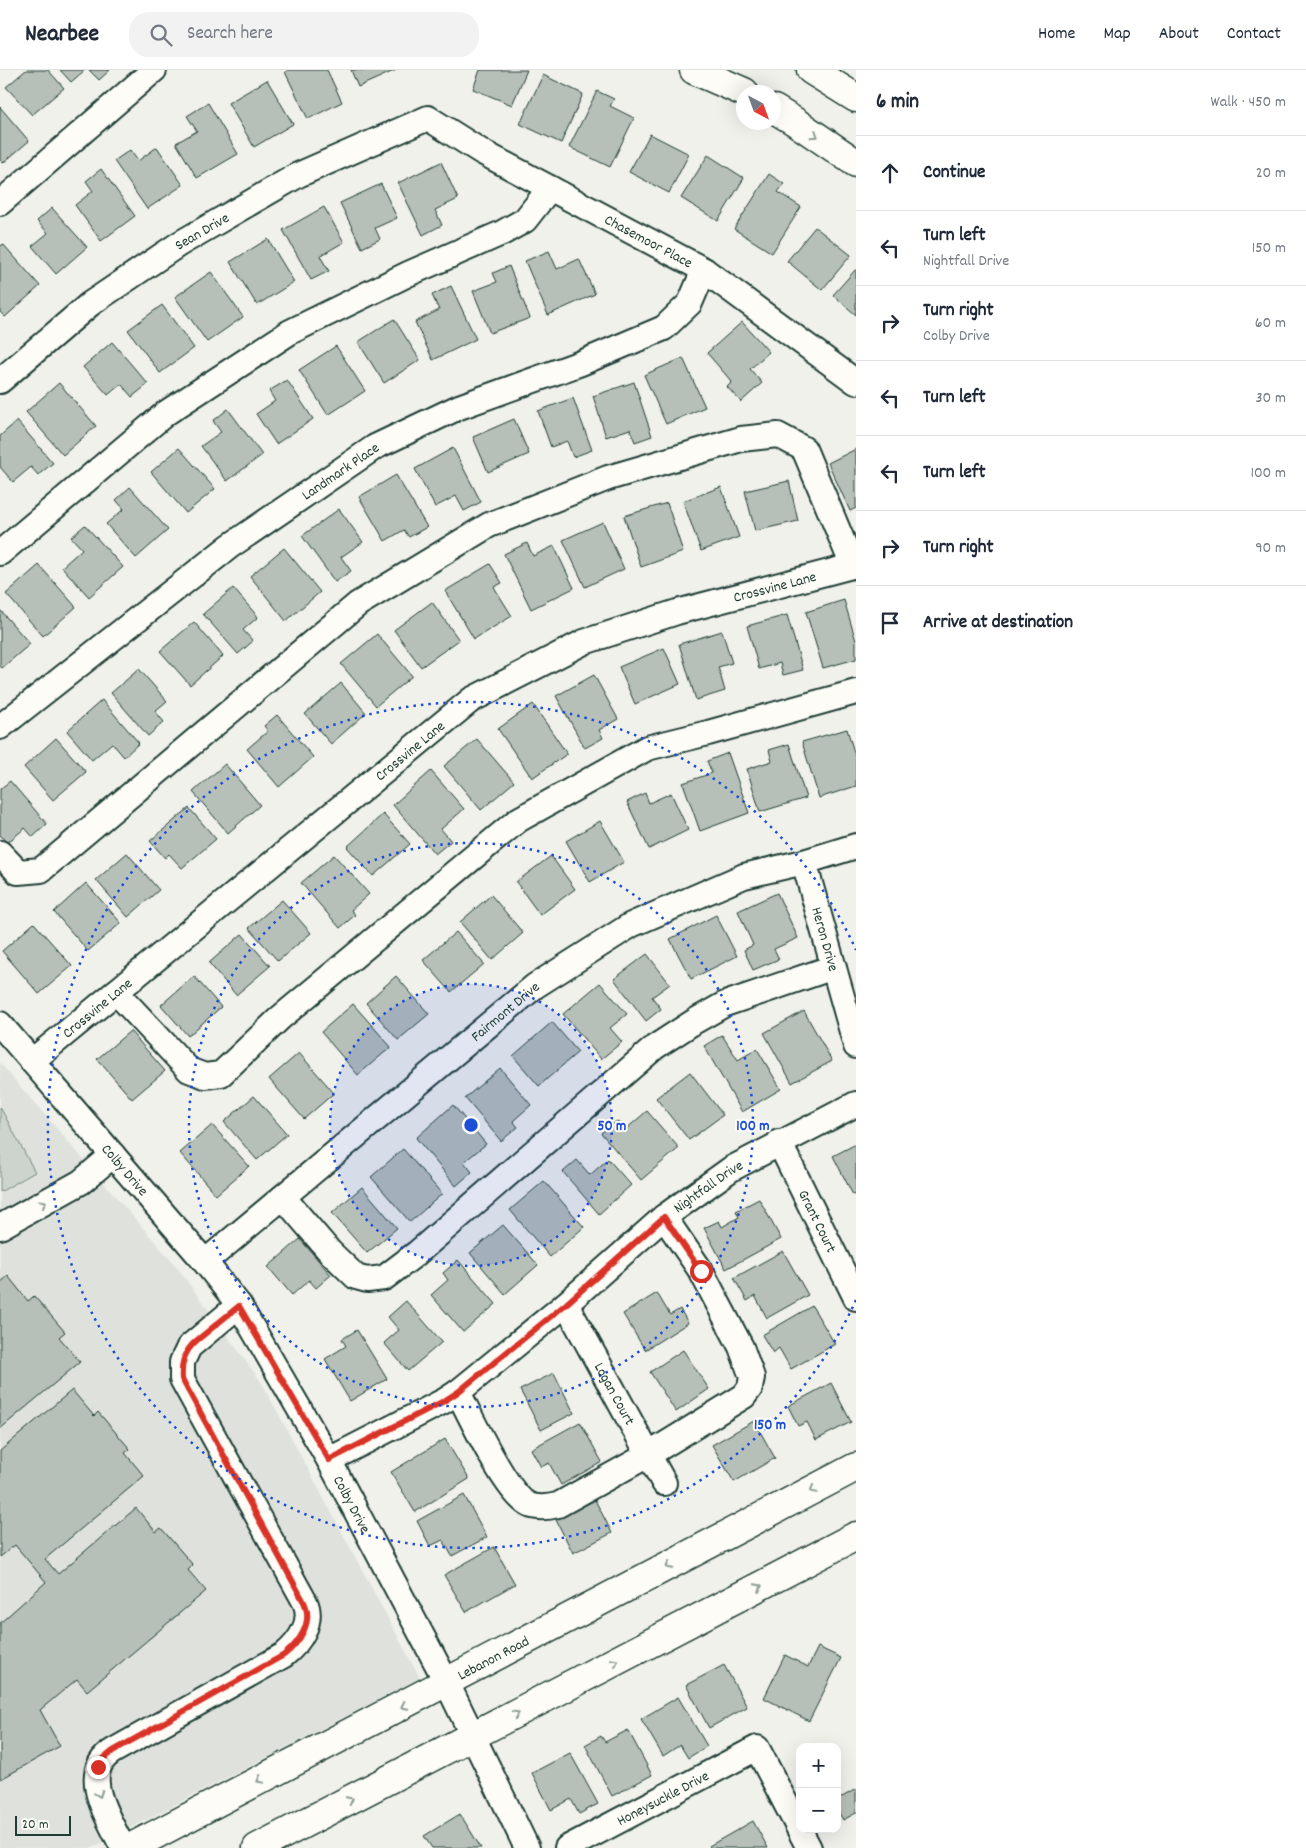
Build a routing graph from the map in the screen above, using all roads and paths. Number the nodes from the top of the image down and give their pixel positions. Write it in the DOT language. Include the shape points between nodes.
graph roads {
  1 [pos="154,70"];
  2 [pos="694,70"];
  3 [pos="811,70"];
  4 [pos="736,88"];
  5 [pos="856,98"];
  6 [pos="781,113"];
  7 [pos="428,118"];
  8 [pos="856,162"];
  9 [pos="550,188"];
  10 [pos="0,203"];
  11 [pos="704,270"];
  12 [pos="0,381"];
  13 [pos="856,382"];
  14 [pos="0,553"];
  15 [pos="854,565"];
  16 [pos="856,692"];
  17 [pos="0,727"];
  18 [pos="856,846"];
  19 [pos="0,853"];
  20 [pos="804,862"];
  21 [pos="834,967"];
  22 [pos="116,992"];
  23 [pos="0,1024"];
  24 [pos="856,1046"];
  25 [pos="32,1061"];
  26 [pos="856,1104"];
  27 [pos="779,1142"];
  28 [pos="112,1155"];
  29 [pos="283,1197"];
  30 [pos="664,1217"];
  31 [pos="0,1227"];
  32 [pos="205,1262"];
  33 [pos="856,1298"];
  34 [pos="566,1304"];
  35 [pos="239,1306"];
  36 [pos="458,1392"];
  37 [pos="648,1455"];
  38 [pos="329,1460"];
  39 [pos="856,1468"];
  40 [pos="664,1483"];
  41 [pos="856,1536"];
  42 [pos="447,1683"];
  43 [pos="472,1736"];
  44 [pos="123,1848"];
  45 [pos="130,1848"];
  46 [pos="257,1848"];
  47 [pos="527,1848"];
  48 [pos="567,1848"];
  49 [pos="809,1848"];
  1 -- 10 [label="street"];
  2 -- 4 [label="main road"];
  3 -- 5 [label="main road"];
  6 -- 8 [label="main road, one-way"];
  7 -- 9 [label="street, Chasemoor Place" via="482,152"];
  7 -- 12 [label="street, Sean Drive" via="298,175 179,244 90,304"];
  9 -- 11 [label="street, Chasemoor Place"];
  9 -- 14 [label="street" via="525,220 290,332 166,413"];
  11 -- 13 [label="street, Chasemoor Place"];
  11 -- 17 [label="street, Landmark Place" via="690,303 664,328 581,363 459,407 374,447 230,546"];
  15 -- 19 [label="street" via="804,449 778,435 740,439 608,478 489,525 358,604 41,870 18,872"];
  15 -- 22 [label="street, Crossvine Lane" via="677,612 584,642 471,700"];
  16 -- 22 [label="street" via="648,748 518,820 280,1018 221,1074 205,1076 189,1070"];
  18 -- 20 [label="street, Fairmont Drive"];
  20 -- 21 [label="street, Heron Drive"];
  20 -- 29 [label="street, Fairmont Drive" via="744,876 631,925 535,986"];
  21 -- 24 [label="street, Heron Drive"];
  21 -- 29 [label="street" via="725,1004 655,1047 384,1278 367,1280 356,1276 330,1252"];
  22 -- 25 [label="street, Crossvine Lane"];
  23 -- 25 [label="street, Colby Drive"];
  25 -- 28 [label="street, Colby Drive"];
  26 -- 27 [label="street, Nightfall Drive"];
  27 -- 30 [label="street, Nightfall Drive" via="731,1169"];
  27 -- 33 [label="street, Grant Court"];
  31 -- 28 [label="street, one-way" via="82,1182"];
  28 -- 32 [label="street, Colby Drive"];
  29 -- 32 [label="street, Fairmont Drive"];
  30 -- 34 [label="street, Nightfall Drive"];
  30 -- 37 [label="street" via="719,1303 752,1377 744,1396"];
  32 -- 35 [label="street, Colby Drive"];
  34 -- 36 [label="street, Nightfall Drive"];
  34 -- 37 [label="street, Logan Court"];
  35 -- 38 [label="street, Colby Drive"];
  35 -- 44 [label="street, one-way" via="189,1347 182,1362 182,1379 308,1609 307,1620 298,1642 284,1655 103,1759 97,1771 96,1786"];
  36 -- 37 [label="street" via="508,1485 531,1506 558,1505"];
  36 -- 38 [label="street, Nightfall Drive"];
  37 -- 40 [label="street, Logan Court"];
  38 -- 42 [label="street, Colby Drive"];
  39 -- 42 [label="main road, Lebanon Road, one-way"];
  43 -- 41 [label="main road, one-way"];
  42 -- 43 [label="street, Colby Drive"];
  42 -- 45 [label="main road, Lebanon Road, one-way"];
  46 -- 43 [label="main road, one-way"];
  43 -- 47 [label="street, Colby Drive"];
  48 -- 49 [label="street, Honeysuckle Drive" via="757,1748"];
}
